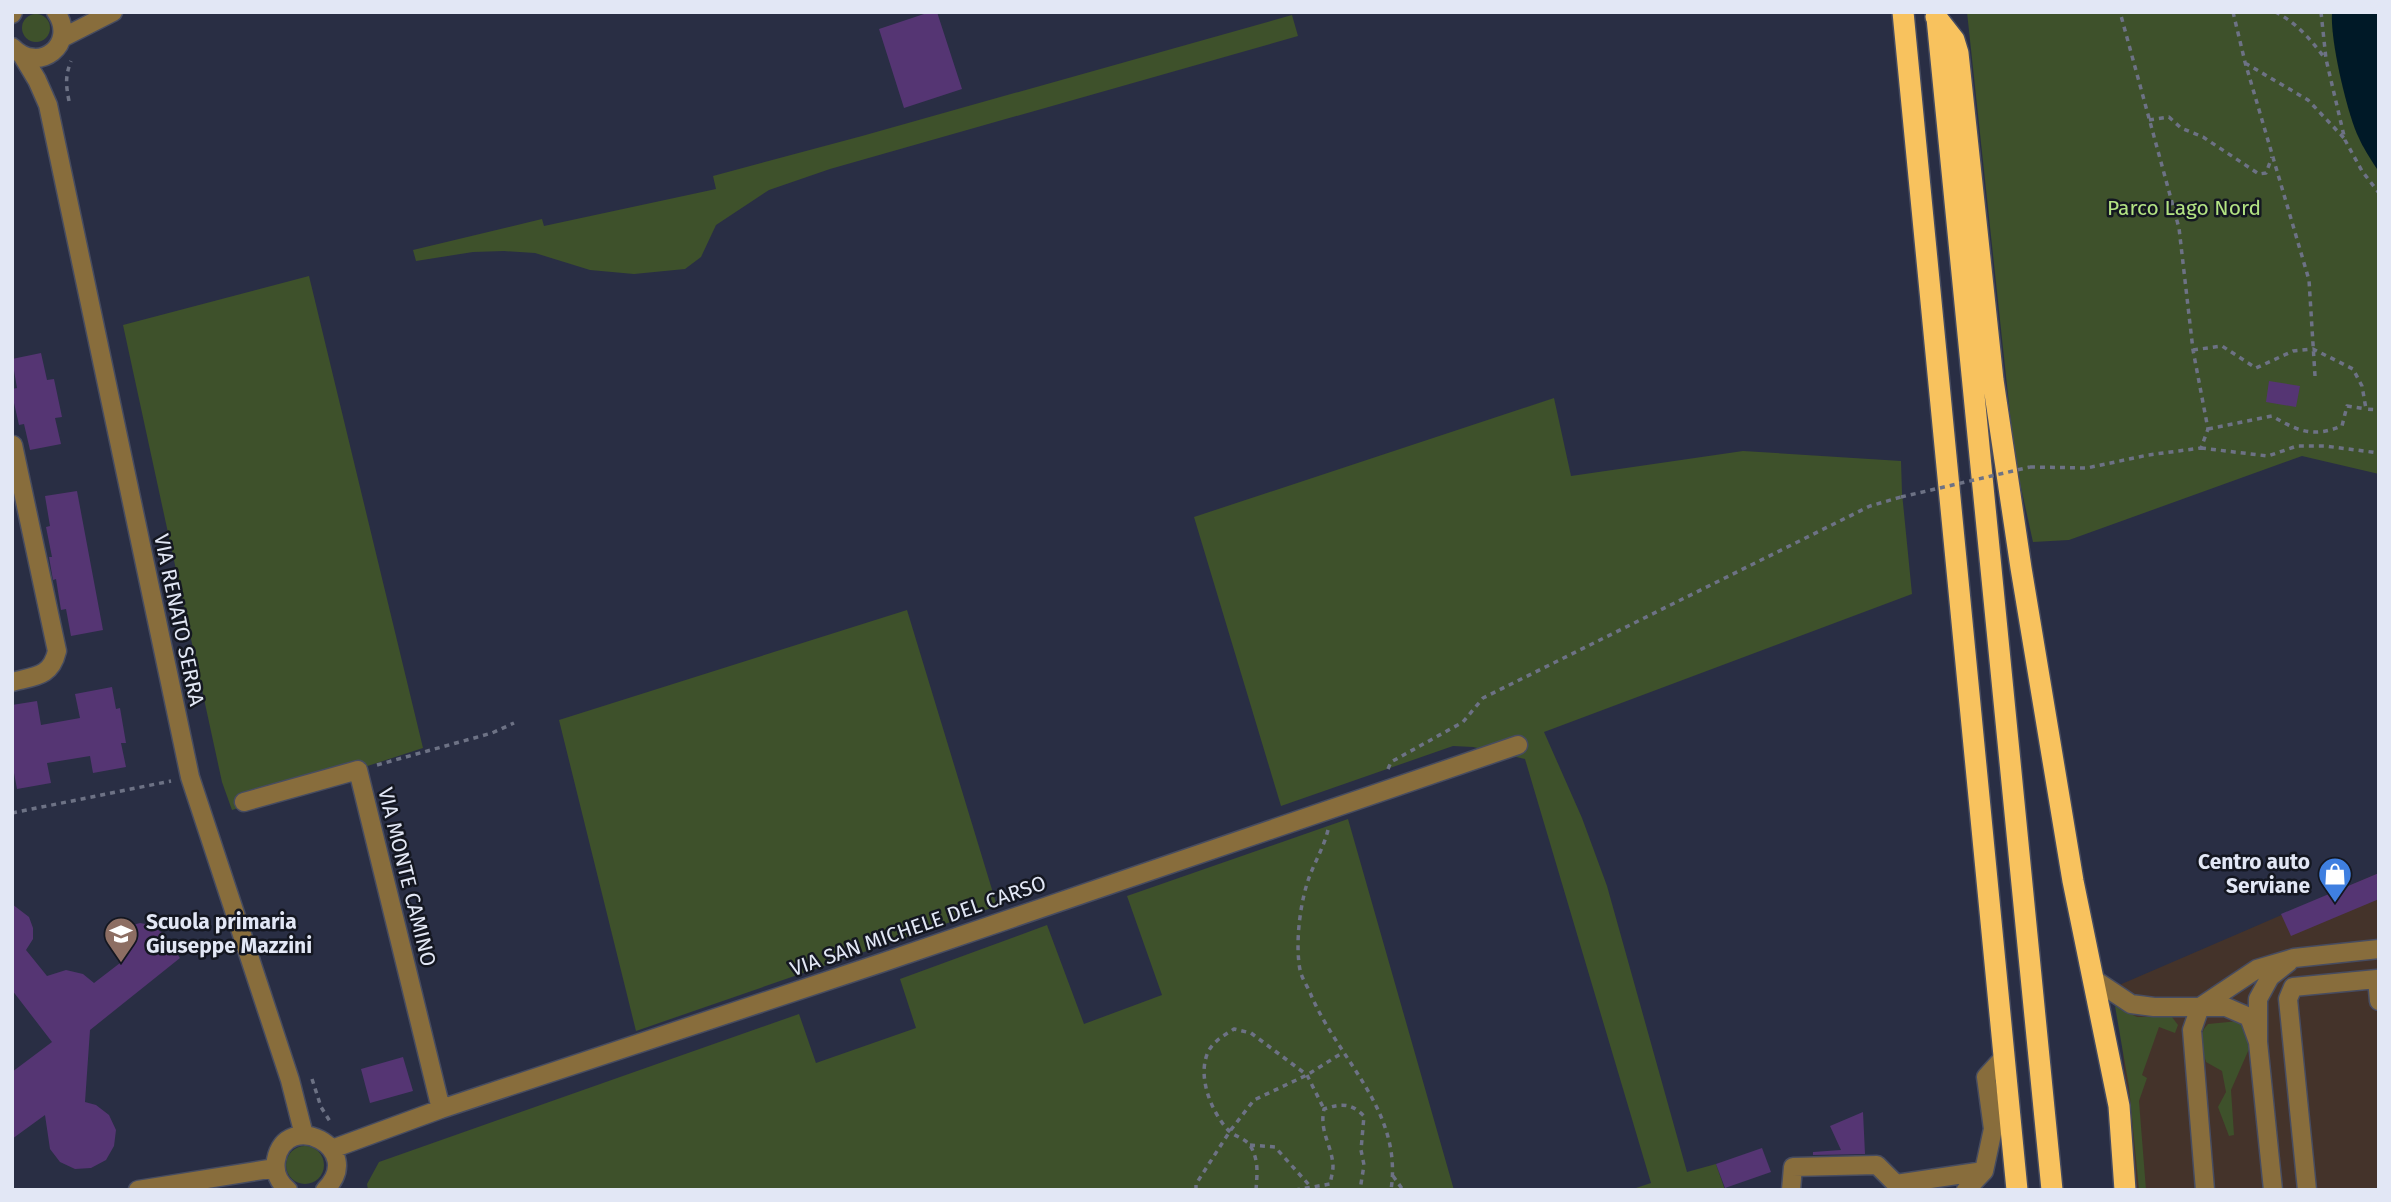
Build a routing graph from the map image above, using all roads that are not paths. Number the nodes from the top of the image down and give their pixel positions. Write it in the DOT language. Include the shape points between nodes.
graph roads {
  1 [pos="56,12"];
  2 [pos="113,12"];
  3 [pos="1903,12"];
  4 [pos="1936,15"];
  5 [pos="58,44"];
  6 [pos="15,49"];
  7 [pos="48,105"];
  8 [pos="13,445"];
  9 [pos="12,682"];
  10 [pos="1518,745"];
  11 [pos="244,803"];
  12 [pos="2379,949"];
  13 [pos="2294,958"];
  14 [pos="2092,978"];
  15 [pos="2379,1001"];
  16 [pos="2200,1007"];
  17 [pos="2258,1042"];
  18 [pos="2004,1058"];
  19 [pos="441,1109"];
  20 [pos="304,1135"];
  21 [pos="338,1147"];
  22 [pos="275,1168"];
  23 [pos="1984,1171"];
  24 [pos="1896,1187"];
  25 [pos="138,1190"];
  26 [pos="288,1190"];
  27 [pos="325,1190"];
  28 [pos="1791,1190"];
  29 [pos="1966,1190"];
  30 [pos="2017,1190"];
  31 [pos="2052,1190"];
  32 [pos="2126,1190"];
  33 [pos="2204,1190"];
  34 [pos="2273,1190"];
  35 [pos="2307,1190"];
  1 -- 5 [label="street" via="62,21"];
  2 -- 5 [label="street"];
  3 -- 18 [label="highway"];
  4 -- 14 [label="highway" via="1958,53 1995,393"];
  4 -- 31 [label="highway"];
  5 -- 6 [label="street" via="38,58"];
  5 -- 7 [label="street, VIA RENATO SERRA" via="49,76"];
  6 -- 7 [label="street, VIA RENATO SERRA"];
  7 -- 20 [label="street, VIA RENATO SERRA" via="190,777"];
  8 -- 9 [label="street" via="57,650 45,673"];
  10 -- 19 [label="street, VIA SAN MICHELE DEL CARSO"];
  11 -- 19 [label="street, VIA MONTE CAMINO" via="358,770"];
  12 -- 13 [label="street"];
  13 -- 16 [label="street" via="2258,969"];
  13 -- 17 [label="street" via="2270,977 2258,999"];
  14 -- 16 [label="street" via="2131,1004"];
  14 -- 32 [label="highway" via="2119,1106"];
  15 -- 35 [label="street" via="2376,979 2293,987 2288,999"];
  16 -- 17 [label="street" via="2227,1007 2249,1017"];
  16 -- 33 [label="street" via="2192,1030"];
  17 -- 34 [label="street"];
  18 -- 23 [label="street" via="1986,1077 1993,1129"];
  18 -- 30 [label="highway"];
  19 -- 21 [label="street, VIA SAN MICHELE DEL CARSO"];
  20 -- 21 [label="street"];
  20 -- 22 [label="street" via="286,1142"];
  21 -- 27 [label="street" via="333,1180"];
  22 -- 25 [label="street"];
  22 -- 26 [label="street"];
  23 -- 24 [label="street"];
  23 -- 29 [label="street"];
  24 -- 28 [label="street" via="1877,1165 1793,1167"];
}
